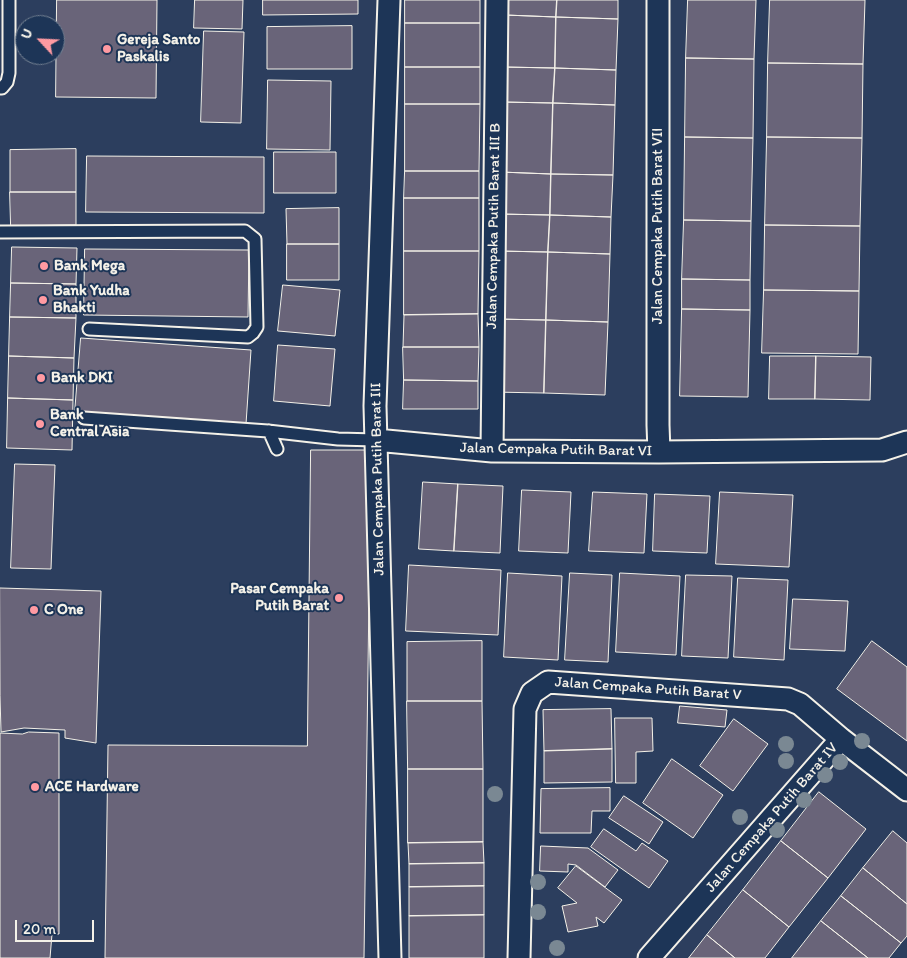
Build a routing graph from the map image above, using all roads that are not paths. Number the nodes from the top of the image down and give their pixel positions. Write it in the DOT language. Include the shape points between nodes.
graph roads {
  1 [pos="9,0"];
  2 [pos="389,0"];
  3 [pos="496,0"];
  4 [pos="658,0"];
  5 [pos="0,88"];
  6 [pos="0,232"];
  7 [pos="88,329"];
  8 [pos="84,418"];
  9 [pos="270,431"];
  10 [pos="376,440"];
  11 [pos="907,442"];
  12 [pos="277,449"];
  13 [pos="492,451"];
  14 [pos="659,452"];
  15 [pos="841,740"];
  16 [pos="907,790"];
  17 [pos="390,958"];
  18 [pos="519,958"];
  19 [pos="649,958"];
  1 -- 5 [label="lane" via="8,73 7,82"];
  2 -- 10 [label="street, Jalan Cempaka Putih Barat III"];
  3 -- 13 [label="street, Jalan Cempaka Putih Barat III B"];
  4 -- 14 [label="street, Jalan Cempaka Putih Barat VII"];
  6 -- 7 [label="lane" via="245,231 255,239 257,326 248,337"];
  8 -- 9 [label="lane, Jalan Cempaka Putih Barat VI"];
  9 -- 10 [label="lane, Jalan Cempaka Putih Barat VI"];
  9 -- 12 [label="lane"];
  10 -- 13 [label="street, Jalan Cempaka Putih Barat VI"];
  10 -- 17 [label="street, Jalan Cempaka Putih Barat III"];
  11 -- 14 [label="street, Jalan Cempaka Putih Barat VI" via="882,450"];
  13 -- 14 [label="street, Jalan Cempaka Putih Barat VI"];
  15 -- 16 [label="street, Jalan Cempaka Putih Barat IV"];
  15 -- 18 [label="street, Jalan Cempaka Putih Barat V" via="800,704 788,699 548,682 532,693 524,709"];
  15 -- 19 [label="street, Jalan Cempaka Putih Barat IV"];
}
